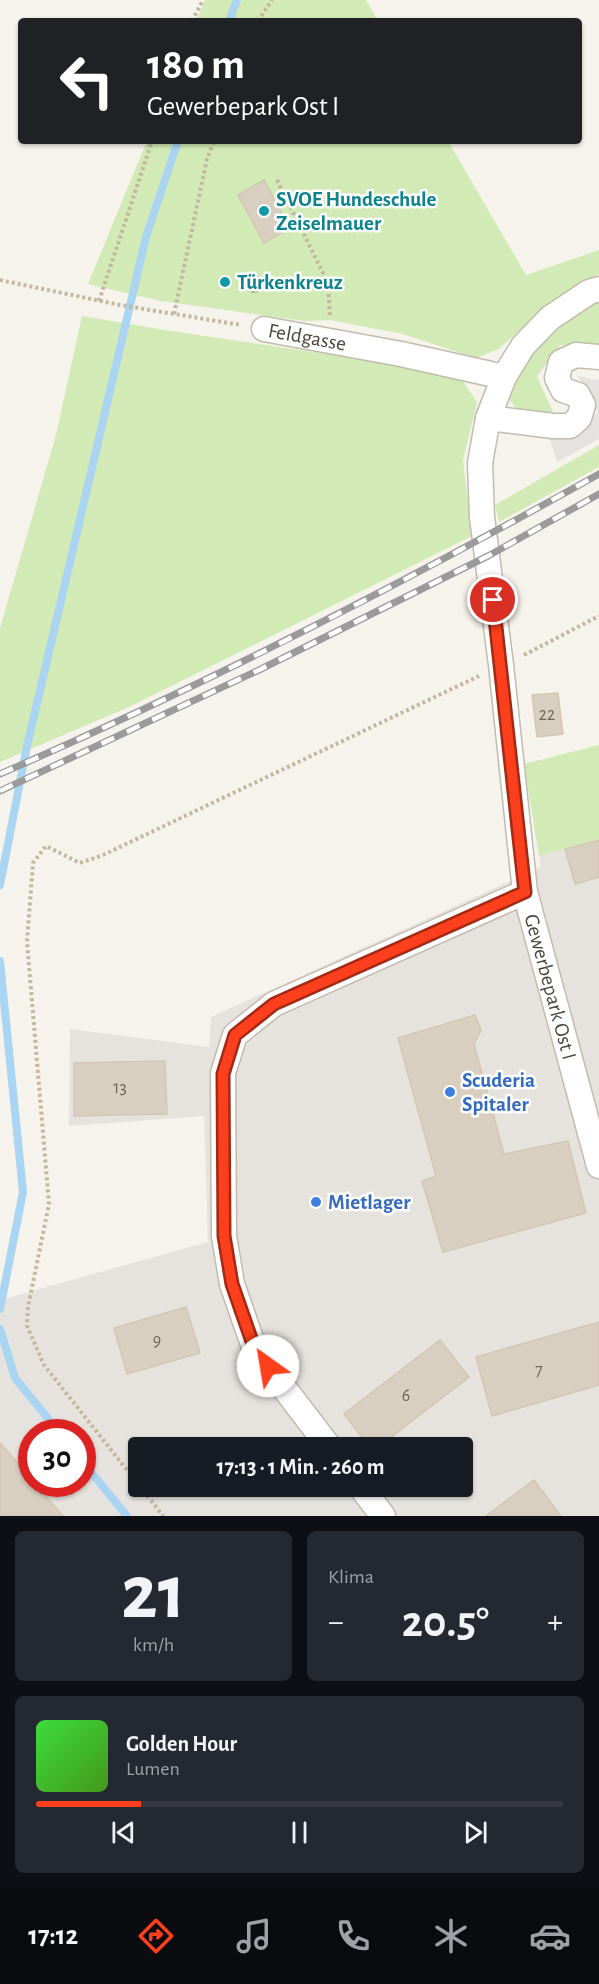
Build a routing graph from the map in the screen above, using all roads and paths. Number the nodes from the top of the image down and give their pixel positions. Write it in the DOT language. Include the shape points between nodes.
graph roads {
  1 [pos="203,0"];
  2 [pos="272,0"];
  3 [pos="194,18"];
  4 [pos="260,18"];
  5 [pos="151,144"];
  6 [pos="213,144"];
  7 [pos="277,180"];
  8 [pos="0,280"];
  9 [pos="599,289"];
  10 [pos="99,301"];
  11 [pos="174,314"];
  12 [pos="264,329"];
  13 [pos="329,341"];
  14 [pos="599,357"];
  15 [pos="504,377"];
  16 [pos="488,418"];
  17 [pos="599,616"];
  18 [pos="501,665"];
  19 [pos="525,892"];
  20 [pos="599,1166"];
  21 [pos="322,1437"];
  22 [pos="128,1471"];
  23 [pos="148,1497"];
  24 [pos="368,1497"];
  25 [pos="163,1516"];
  26 [pos="383,1516"];
  1 -- 3 [label="path"];
  2 -- 4 [label="path"];
  5 -- 10 [label="path"];
  6 -- 11 [label="path"];
  7 -- 13 [label="path" via="328,283"];
  8 -- 10 [label="path, Feldgasse"];
  9 -- 15 [label="street, Gewerbepark Ost I" via="550,318 523,346"];
  10 -- 11 [label="path, Feldgasse"];
  11 -- 12 [label="path, Feldgasse"];
  12 -- 13 [label="street, Feldgasse"];
  13 -- 15 [label="street, Feldgasse"];
  14 -- 16 [label="street" via="576,355 561,362 557,378 563,390 578,395 583,405 579,418 570,426"];
  15 -- 16 [label="street, Gewerbepark Ost I"];
  16 -- 18 [label="street, Gewerbepark Ost I" via="480,463 482,517"];
  17 -- 18 [label="path"];
  18 -- 19 [label="street, Gewerbepark Ost I"];
  18 -- 22 [label="path" via="103,855 80,863 46,846 33,863 27,942 50,1204 27,1326 44,1365"];
  19 -- 20 [label="street, Gewerbepark Ost I"];
  19 -- 21 [label="street" via="274,1004 235,1035 223,1074 224,1236 232,1284 255,1350"];
  23 -- 25 [label="path"];
  24 -- 26 [label="street"];
}
